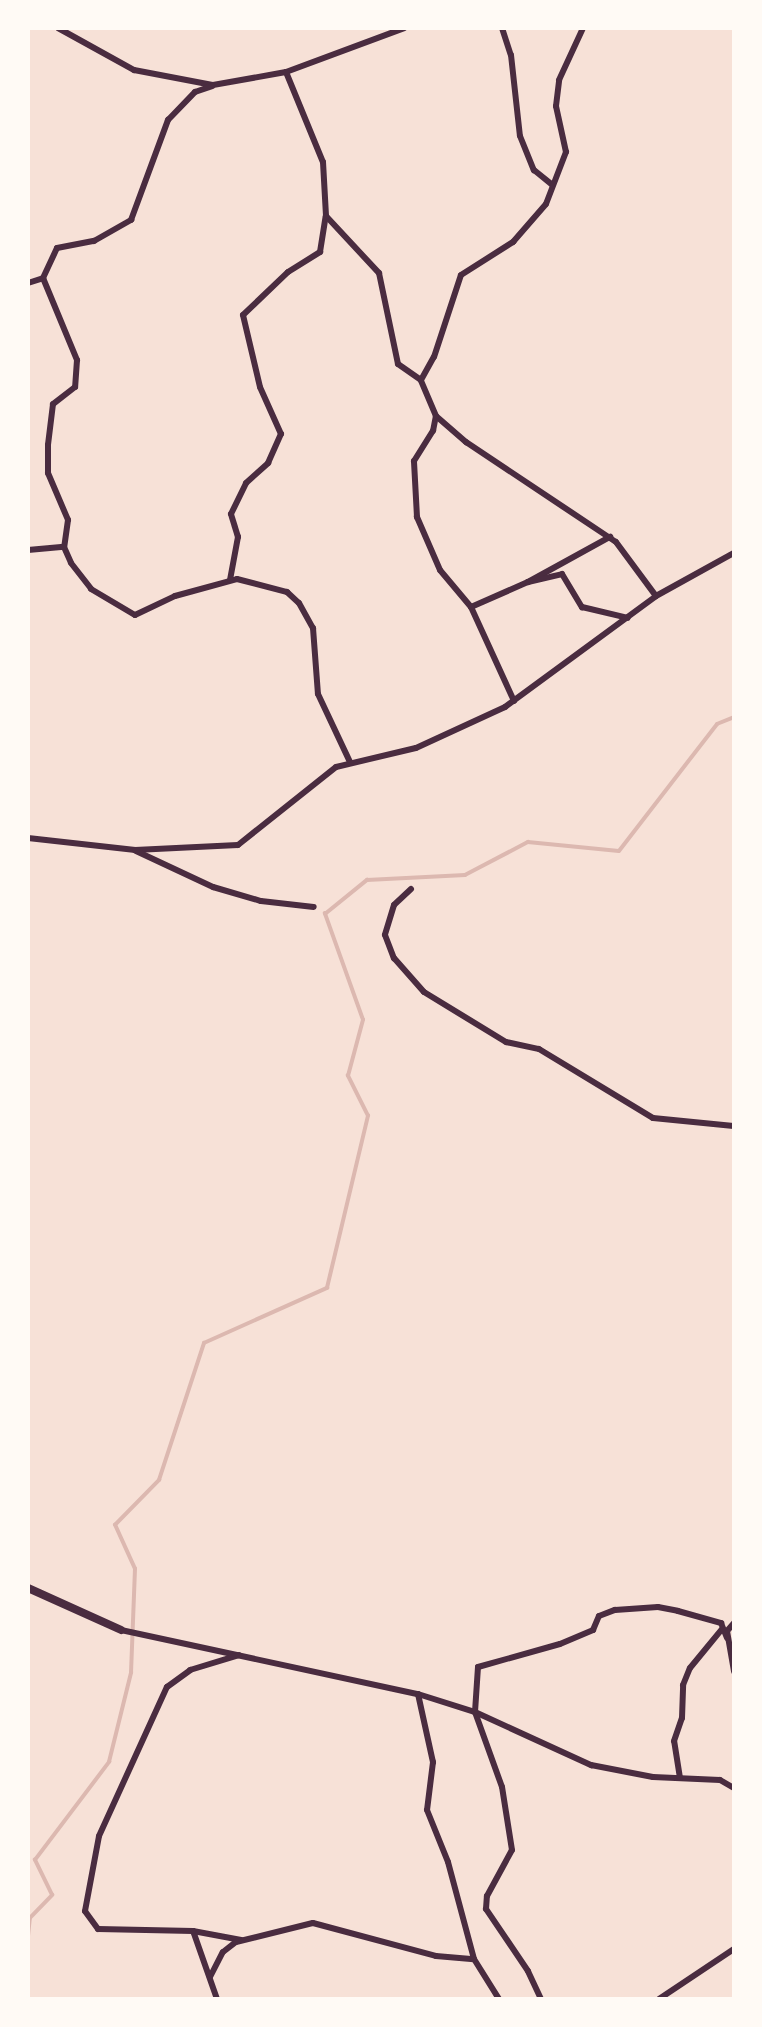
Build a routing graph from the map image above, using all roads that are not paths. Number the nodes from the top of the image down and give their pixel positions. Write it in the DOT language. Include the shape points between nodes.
graph roads {
  1 [pos="58,28"];
  2 [pos="404,28"];
  3 [pos="502,28"];
  4 [pos="583,28"];
  5 [pos="286,72"];
  6 [pos="214,85"];
  7 [pos="551,184"];
  8 [pos="326,216"];
  9 [pos="43,278"];
  10 [pos="28,283"];
  11 [pos="421,380"];
  12 [pos="436,416"];
  13 [pos="610,537"];
  14 [pos="64,547"];
  15 [pos="28,550"];
  16 [pos="734,553"];
  17 [pos="230,580"];
  18 [pos="528,582"];
  19 [pos="656,596"];
  20 [pos="471,607"];
  21 [pos="628,618"];
  22 [pos="514,701"];
  23 [pos="350,762"];
  24 [pos="28,838"];
  25 [pos="135,850"];
  26 [pos="411,889"];
  27 [pos="314,908"];
  28 [pos="734,1126"];
  29 [pos="28,1588"];
  30 [pos="734,1623"];
  31 [pos="722,1629"];
  32 [pos="121,1630"];
  33 [pos="727,1638"];
  34 [pos="240,1655"];
  35 [pos="734,1671"];
  36 [pos="418,1694"];
  37 [pos="475,1712"];
  38 [pos="680,1778"];
  39 [pos="734,1788"];
  40 [pos="193,1931"];
  41 [pos="241,1940"];
  42 [pos="734,1950"];
  43 [pos="474,1959"];
  44 [pos="210,1977"];
  45 [pos="217,1999"];
  46 [pos="499,1999"];
  47 [pos="541,1999"];
  48 [pos="659,1999"];
  1 -- 6 [label="street" via="134,70"];
  2 -- 5 [label="street"];
  3 -- 7 [label="street" via="511,54 520,136 534,170"];
  4 -- 7 [label="street" via="559,79 556,106 566,152"];
  5 -- 6 [label="street"];
  5 -- 8 [label="street" via="323,162"];
  6 -- 9 [label="street" via="195,92 167,120 131,220 94,241 57,248"];
  7 -- 11 [label="street" via="546,204 522,234 461,275 434,357"];
  8 -- 11 [label="street" via="379,272 398,364"];
  8 -- 17 [label="street" via="320,251 288,272 243,315 260,387 281,434 268,463 246,483 231,514 238,537"];
  9 -- 10 [label="street"];
  9 -- 14 [label="street" via="77,360 75,387 53,404 48,445 48,474 69,526"];
  11 -- 12 [label="street"];
  12 -- 13 [label="street" via="515,476"];
  12 -- 20 [label="street" via="433,431 414,461 414,504 433,558"];
  13 -- 18 [label="street"];
  13 -- 19 [label="street"];
  14 -- 15 [label="street"];
  14 -- 17 [label="street" via="91,589 135,615 175,596"];
  16 -- 19 [label="street"];
  17 -- 23 [label="street" via="280,589 299,603 316,638 318,694"];
  18 -- 20 [label="street"];
  18 -- 21 [label="street" via="562,574 582,607"];
  19 -- 21 [label="street"];
  20 -- 22 [label="street"];
  21 -- 22 [label="street"];
  22 -- 23 [label="street" via="416,748"];
  23 -- 25 [label="street" via="314,782 238,845"];
  24 -- 25 [label="street"];
  25 -- 27 [label="street" via="214,887 261,901"];
  26 -- 28 [label="street" via="394,905 385,935 394,958 424,992 506,1042 539,1049 653,1118"];
  29 -- 32 [label="street"];
  30 -- 33 [label="street" via="727,1628"];
  31 -- 33 [label="street"];
  31 -- 37 [label="street" via="721,1623 658,1607 603,1613 593,1630 560,1644 481,1664"];
  31 -- 38 [label="street" via="690,1668 683,1685 682,1718 674,1741"];
  32 -- 34 [label="street"];
  33 -- 35 [label="street"];
  34 -- 36 [label="street"];
  34 -- 40 [label="street" via="190,1670 167,1687 99,1836 87,1888 85,1911 98,1929"];
  36 -- 37 [label="street"];
  36 -- 43 [label="street" via="433,1762 427,1810 448,1862"];
  37 -- 38 [label="street" via="591,1765"];
  37 -- 47 [label="street" via="502,1787 512,1850 487,1896 486,1909 528,1971"];
  38 -- 39 [label="street" via="720,1780"];
  40 -- 41 [label="street"];
  40 -- 44 [label="street"];
  41 -- 43 [label="street" via="313,1923 436,1956"];
  41 -- 44 [label="street" via="223,1952"];
  42 -- 48 [label="street"];
  43 -- 46 [label="street"];
  44 -- 45 [label="street"];
}
